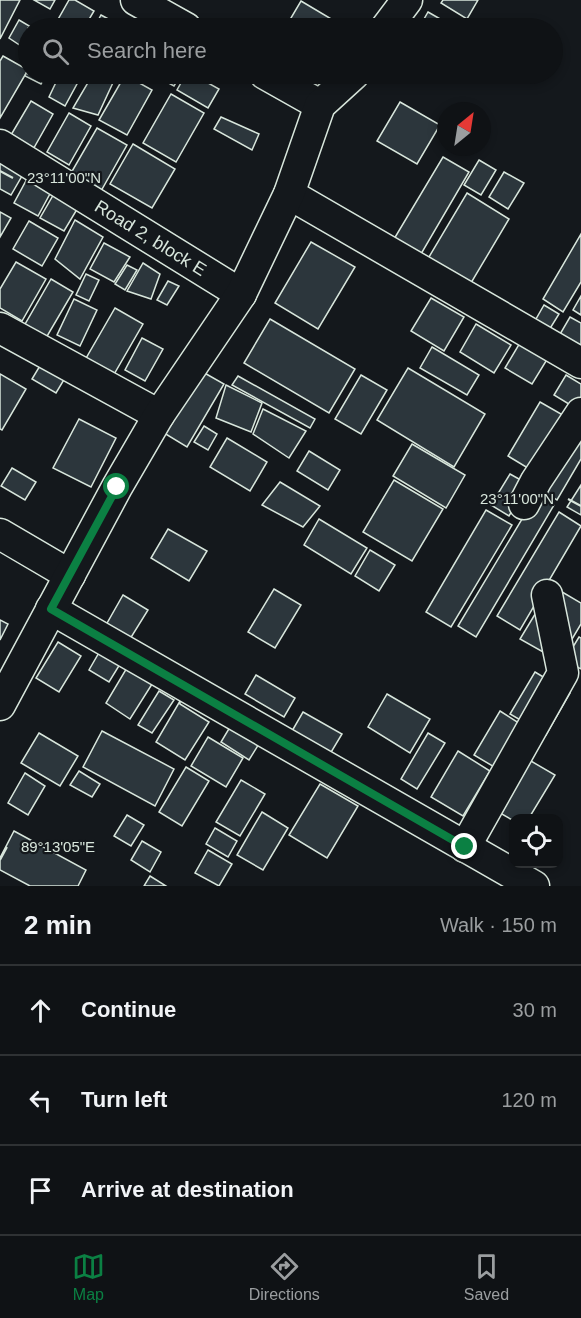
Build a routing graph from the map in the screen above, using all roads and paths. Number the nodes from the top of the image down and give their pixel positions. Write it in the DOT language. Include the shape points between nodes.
graph roads {
  1 [pos="136,0"];
  2 [pos="406,0"];
  3 [pos="168,18"];
  4 [pos="393,18"];
  5 [pos="283,84"];
  6 [pos="343,84"];
  7 [pos="320,105"];
  8 [pos="0,145"];
  9 [pos="289,194"];
  10 [pos="241,294"];
  11 [pos="0,328"];
  12 [pos="581,363"];
  13 [pos="581,412"];
  14 [pos="159,415"];
  15 [pos="524,504"];
  16 [pos="0,534"];
  17 [pos="70,575"];
  18 [pos="547,595"];
  19 [pos="51,609"];
  20 [pos="0,705"];
  21 [pos="465,847"];
  22 [pos="524,884"];
  1 -- 3 [label="street"];
  2 -- 4 [label="street"];
  5 -- 7 [label="street"];
  6 -- 7 [label="street"];
  7 -- 9 [label="street"];
  8 -- 10 [label="street, Road 2, block E"];
  9 -- 10 [label="street"];
  9 -- 12 [label="street"];
  10 -- 14 [label="street"];
  11 -- 14 [label="street"];
  13 -- 15 [label="street"];
  14 -- 17 [label="street"];
  16 -- 17 [label="street"];
  17 -- 19 [label="street"];
  18 -- 21 [label="street" via="563,673"];
  19 -- 20 [label="street"];
  19 -- 21 [label="street"];
  21 -- 22 [label="street"];
}
